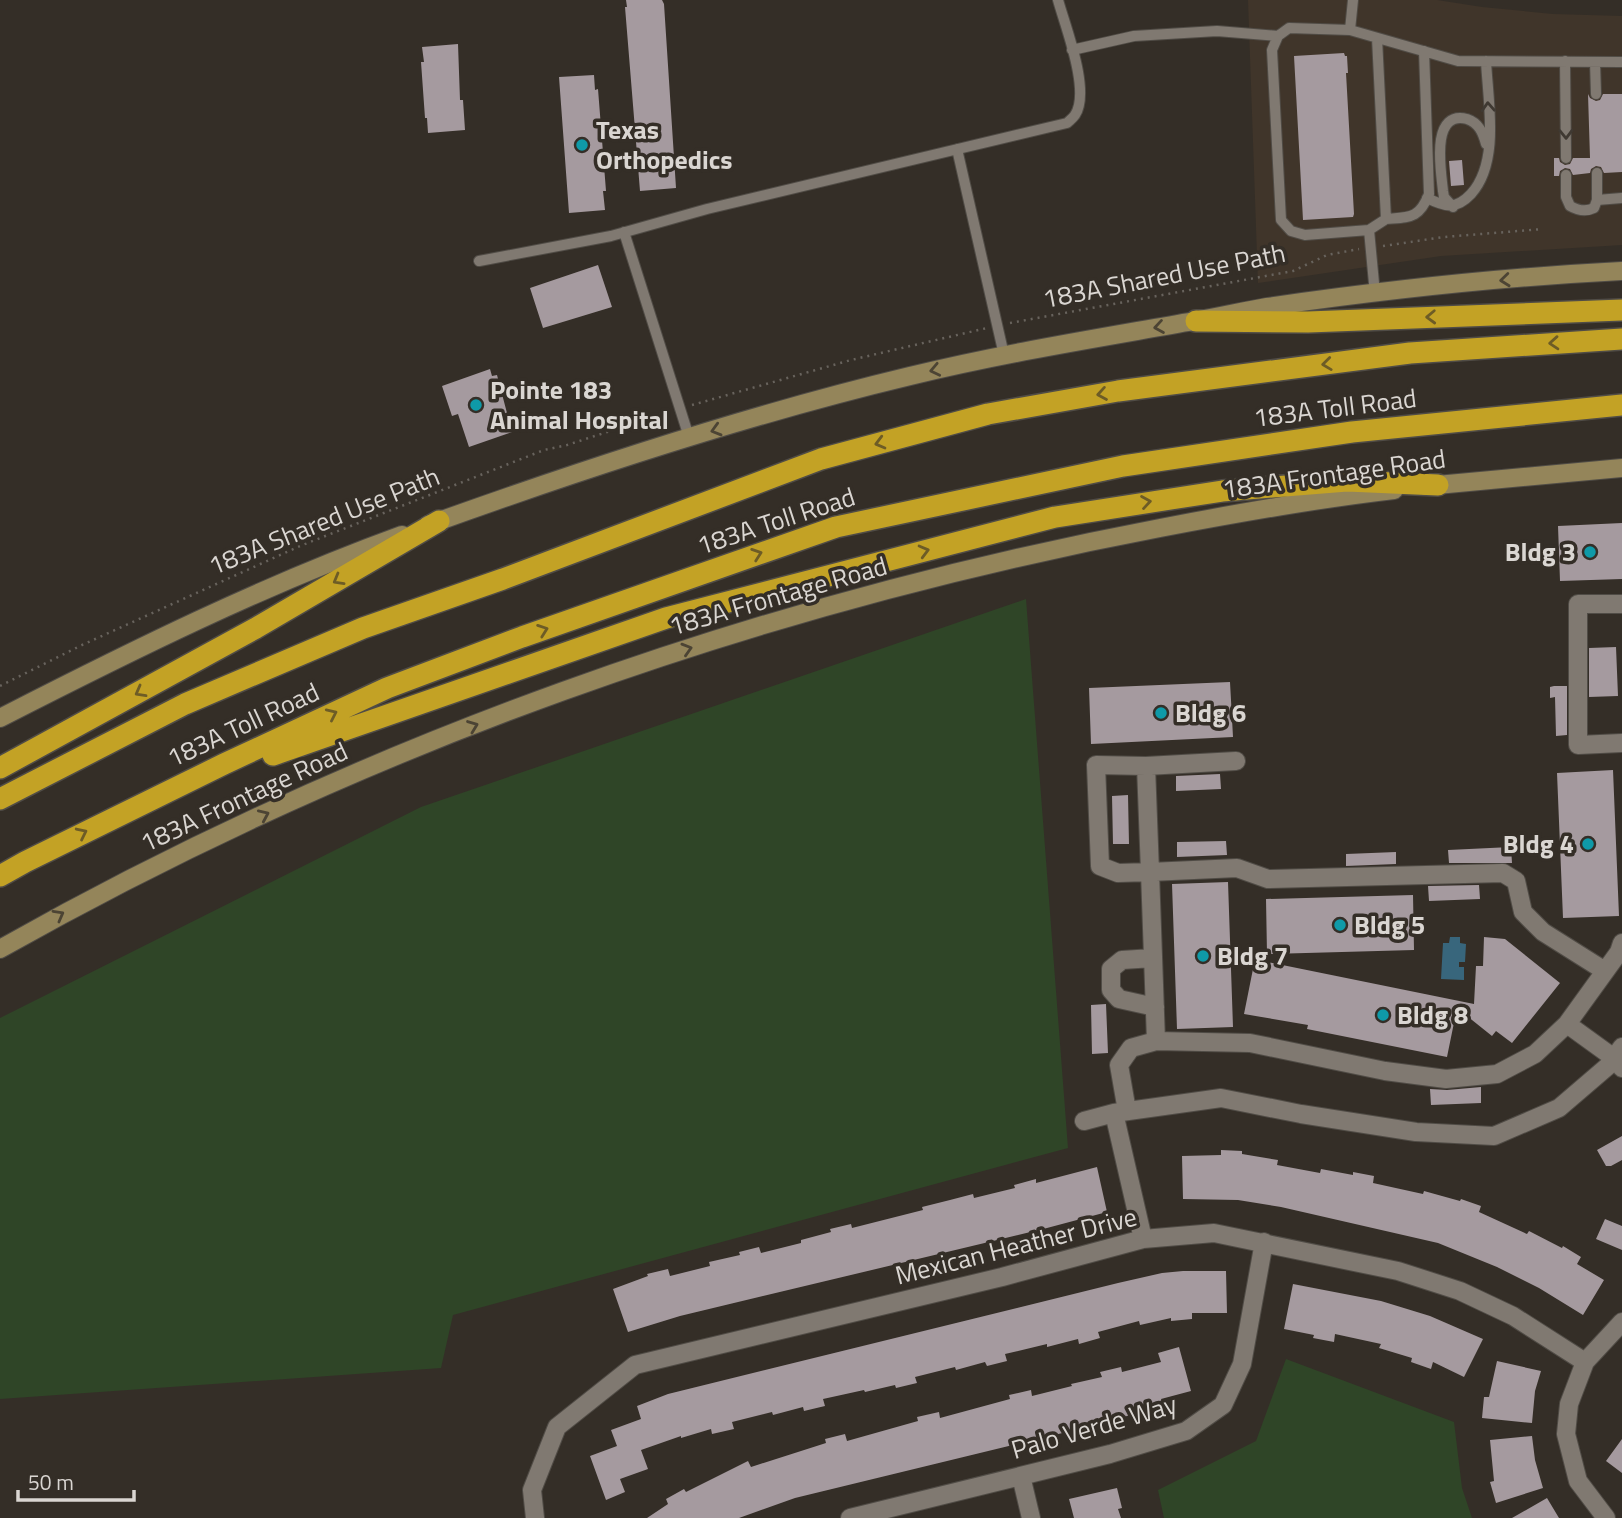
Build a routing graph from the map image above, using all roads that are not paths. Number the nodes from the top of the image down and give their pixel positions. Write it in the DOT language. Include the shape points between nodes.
graph roads {
  1 [pos="1058,0"];
  2 [pos="1353,0"];
  3 [pos="1350,30"];
  4 [pos="1278,36"];
  5 [pos="1377,38"];
  6 [pos="1072,50"];
  7 [pos="1424,51"];
  8 [pos="1486,61"];
  9 [pos="1565,61"];
  10 [pos="1595,62"];
  11 [pos="1622,62"];
  12 [pos="1596,94"];
  13 [pos="957,149"];
  14 [pos="1566,158"];
  15 [pos="1487,162"];
  16 [pos="1597,173"];
  17 [pos="1566,176"];
  18 [pos="1427,198"];
  19 [pos="1622,198"];
  20 [pos="1597,200"];
  21 [pos="1453,207"];
  22 [pos="1386,219"];
  23 [pos="1369,230"];
  24 [pos="624,232"];
  25 [pos="479,261"];
  26 [pos="1622,271"];
  27 [pos="1375,294"];
  28 [pos="1622,310"];
  29 [pos="1196,321"];
  30 [pos="1622,339"];
  31 [pos="1004,355"];
  32 [pos="1622,405"];
  33 [pos="689,438"];
  34 [pos="1622,468"];
  35 [pos="1438,485"];
  36 [pos="439,521"];
  37 [pos="1622,604"];
  38 [pos="0,718"];
  39 [pos="1622,743"];
  40 [pos="1236,761"];
  41 [pos="1146,766"];
  42 [pos="0,768"];
  43 [pos="159,795"];
  44 [pos="0,799"];
  45 [pos="1150,872"];
  46 [pos="0,876"];
  47 [pos="1622,943"];
  48 [pos="0,949"];
  49 [pos="1153,958"];
  50 [pos="1605,971"];
  51 [pos="1155,1007"];
  52 [pos="1567,1024"];
  53 [pos="1156,1041"];
  54 [pos="1619,1058"];
  55 [pos="1121,1112"];
  56 [pos="1084,1121"];
  57 [pos="1143,1239"];
  58 [pos="1264,1242"];
  59 [pos="1618,1333"];
  60 [pos="1586,1362"];
  61 [pos="1021,1476"];
  62 [pos="535,1518"];
  63 [pos="850,1518"];
  64 [pos="1031,1518"];
  65 [pos="1606,1518"];
  1 -- 6 [label="lane"];
  2 -- 3 [label="lane"];
  3 -- 4 [label="lane" via="1289,28"];
  3 -- 5 [label="lane"];
  4 -- 6 [label="lane" via="1217,31 1134,36"];
  4 -- 23 [label="lane" via="1272,50 1281,220 1305,235"];
  5 -- 7 [label="lane"];
  5 -- 22 [label="lane"];
  6 -- 13 [label="lane" via="1080,102 1067,123"];
  7 -- 8 [label="lane" via="1458,61"];
  7 -- 18 [label="lane"];
  8 -- 9 [label="lane"];
  15 -- 8 [label="lane, one-way"];
  9 -- 10 [label="lane"];
  9 -- 14 [label="lane, one-way"];
  10 -- 11 [label="lane"];
  10 -- 12 [label="lane"];
  13 -- 24 [label="lane"];
  13 -- 31 [label="lane"];
  15 -- 21 [label="lane" via="1480,183"];
  15 -- 21 [label="lane" via="1484,138 1475,122 1450,120 1440,144 1444,197"];
  16 -- 20 [label="lane"];
  17 -- 20 [label="lane" via="1570,206 1590,210"];
  18 -- 21 [label="lane"];
  18 -- 22 [label="lane" via="1414,216"];
  19 -- 20 [label="lane"];
  22 -- 23 [label="lane"];
  23 -- 27 [label="lane"];
  24 -- 25 [label="lane"];
  24 -- 33 [label="lane"];
  26 -- 27 [label="main road, one-way"];
  27 -- 29 [label="main road" via="1264,307"];
  28 -- 29 [label="highway, one-way" via="1308,323"];
  29 -- 31 [label="main road, one-way"];
  30 -- 44 [label="highway, 183A Toll Road, one-way" via="1410,353 1118,391 988,414 821,459 363,628 185,704"];
  31 -- 33 [label="main road, one-way" via="910,376"];
  43 -- 32 [label="highway, 183A Toll Road, one-way" via="387,688 836,527 1123,466 1352,432"];
  33 -- 36 [label="main road"];
  34 -- 35 [label="main road, 183A Frontage Road"];
  43 -- 35 [label="highway, one-way" via="666,618 1055,517 1222,491 1347,481"];
  48 -- 35 [label="main road, 183A Frontage Road, one-way" via="197,845 330,785 674,653 961,570 1097,540 1239,513"];
  36 -- 38 [label="main road" via="275,586"];
  36 -- 42 [label="highway, one-way" via="256,628"];
  37 -- 39 [label="street" via="1578,604 1578,745"];
  40 -- 41 [label="street"];
  41 -- 45 [label="street"];
  41 -- 45 [label="street" via="1096,765 1100,866 1118,873"];
  46 -- 43 [label="highway, 183A Toll Road, one-way"];
  45 -- 49 [label="street"];
  45 -- 50 [label="street" via="1237,869 1268,879 1503,873 1516,881 1523,912 1543,932"];
  47 -- 50 [label="street"];
  49 -- 51 [label="street"];
  49 -- 51 [label="street" via="1122,960 1111,969 1111,990 1119,999"];
  50 -- 52 [label="street"];
  51 -- 53 [label="street"];
  52 -- 53 [label="street" via="1535,1054 1497,1074 1446,1079 1250,1043"];
  52 -- 54 [label="street"];
  53 -- 55 [label="street" via="1131,1048 1119,1065"];
  54 -- 55 [label="street" via="1559,1108 1494,1136 1416,1132 1221,1098"];
  55 -- 56 [label="street"];
  55 -- 57 [label="street"];
  57 -- 58 [label="street, Mexican Heather Drive" via="1214,1233"];
  57 -- 62 [label="street, Mexican Heather Drive" via="635,1365 556,1427 532,1490"];
  58 -- 60 [label="street, Mexican Heather Drive" via="1398,1271 1460,1291 1513,1316"];
  58 -- 61 [label="street, Palo Verde Way" via="1242,1364 1223,1405 1186,1431"];
  59 -- 60 [label="street"];
  60 -- 65 [label="street" via="1569,1404 1566,1434 1578,1481"];
  61 -- 63 [label="street, Palo Verde Way"];
  61 -- 64 [label="street"];
}
